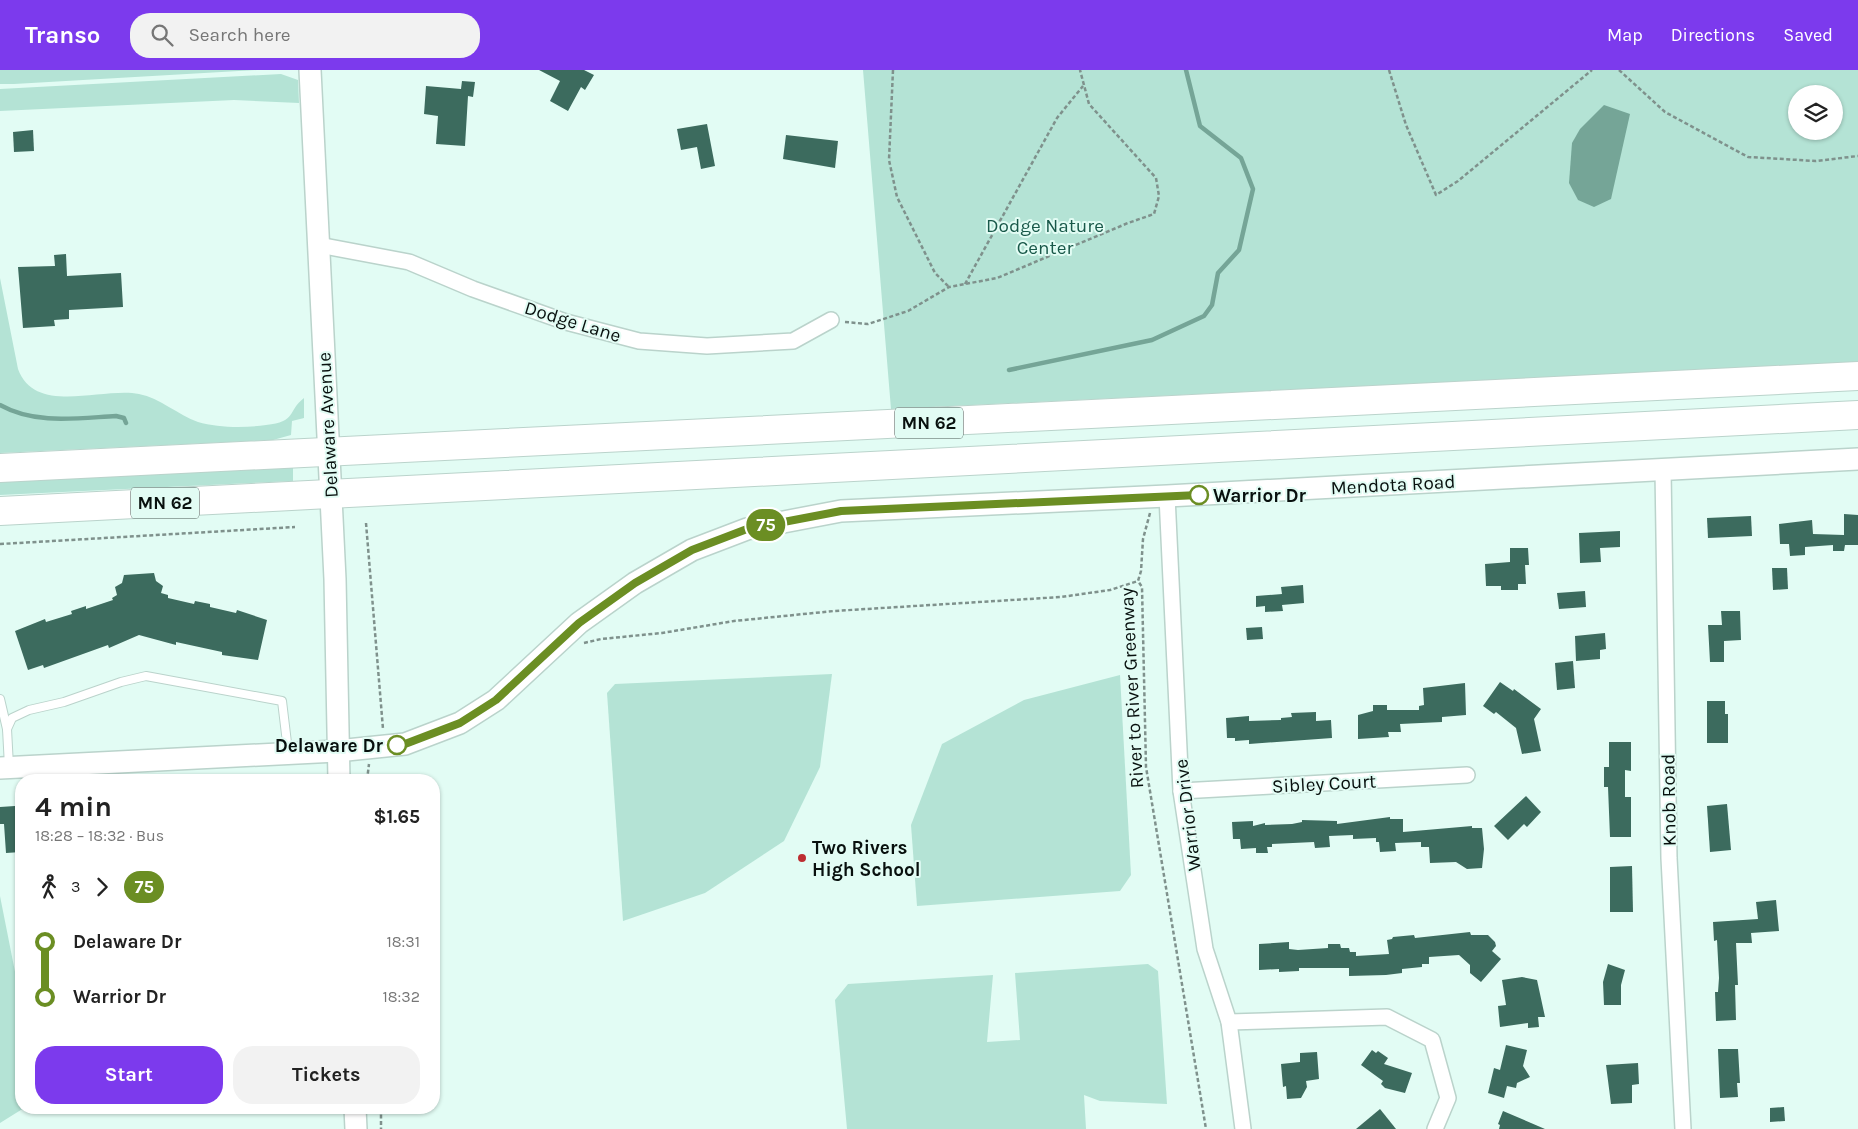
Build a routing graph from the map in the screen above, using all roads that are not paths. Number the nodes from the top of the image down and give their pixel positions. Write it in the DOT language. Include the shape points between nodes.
graph roads {
  1 [pos="310,70"];
  2 [pos="319,245"];
  3 [pos="831,320"];
  4 [pos="1858,376"];
  5 [pos="1858,415"];
  6 [pos="329,453"];
  7 [pos="1858,459"];
  8 [pos="0,468"];
  9 [pos="1663,470"];
  10 [pos="331,495"];
  11 [pos="1167,496"];
  12 [pos="0,511"];
  13 [pos="0,699"];
  14 [pos="7,730"];
  15 [pos="337,751"];
  16 [pos="288,753"];
  17 [pos="5,768"];
  18 [pos="339,774"];
  19 [pos="1467,775"];
  20 [pos="1181,791"];
  21 [pos="1230,1022"];
  22 [pos="355,1114"];
  23 [pos="356,1129"];
  24 [pos="1243,1129"];
  25 [pos="1435,1129"];
  26 [pos="1683,1129"];
  1 -- 2 [label="street, Delaware Avenue"];
  2 -- 3 [label="street, Dodge Lane" via="409,262 566,322 639,341 707,346 793,342"];
  2 -- 6 [label="street, Delaware Avenue"];
  4 -- 6 [label="highway, MN 62"];
  5 -- 10 [label="highway, MN 62"];
  6 -- 8 [label="highway, MN 62"];
  6 -- 10 [label="street, Delaware Avenue"];
  7 -- 9 [label="street, Mendota Road"];
  9 -- 11 [label="street, Mendota Road"];
  9 -- 26 [label="street, Knob Road" via="1669,858"];
  10 -- 12 [label="highway, MN 62"];
  10 -- 15 [label="street, Delaware Avenue"];
  11 -- 15 [label="street, Mendota Road" via="841,511 747,529 692,550 635,583 579,623 496,700 460,723 405,744"];
  11 -- 20 [label="street, Warrior Drive"];
  13 -- 14 [label="lane"];
  14 -- 16 [label="lane" via="12,718 28,710 146,676 282,702"];
  14 -- 17 [label="lane"];
  15 -- 16 [label="street, Mendota Road"];
  15 -- 18 [label="street, Delaware Avenue"];
  16 -- 17 [label="street, Mendota Road"];
  19 -- 20 [label="street, Sibley Court"];
  20 -- 21 [label="street, Warrior Drive" via="1205,949"];
  21 -- 24 [label="street, Warrior Drive"];
  21 -- 25 [label="street" via="1387,1017 1432,1040 1448,1098"];
  22 -- 23 [label="street"];
}
